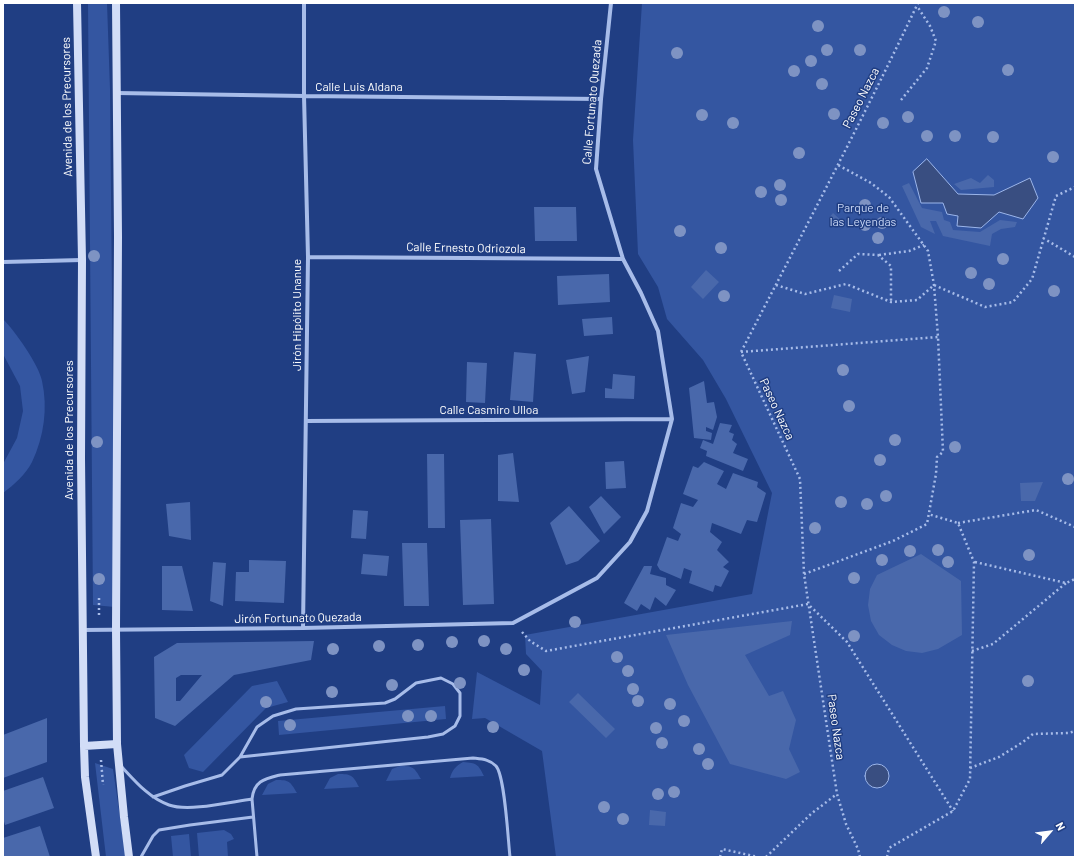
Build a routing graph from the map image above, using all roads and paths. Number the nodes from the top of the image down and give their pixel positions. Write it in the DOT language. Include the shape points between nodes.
graph roads {
  1 [pos="77,3"];
  2 [pos="116,3"];
  3 [pos="304,3"];
  4 [pos="611,3"];
  5 [pos="917,4"];
  6 [pos="116,93"];
  7 [pos="304,96"];
  8 [pos="600,99"];
  9 [pos="901,100"];
  10 [pos="838,165"];
  11 [pos="1075,187"];
  12 [pos="1043,238"];
  13 [pos="924,245"];
  14 [pos="878,255"];
  15 [pos="308,257"];
  16 [pos="1075,257"];
  17 [pos="82,260"];
  18 [pos="623,260"];
  19 [pos="3,262"];
  20 [pos="839,271"];
  21 [pos="776,285"];
  22 [pos="934,285"];
  23 [pos="891,302"];
  24 [pos="938,337"];
  25 [pos="741,352"];
  26 [pos="672,419"];
  27 [pos="306,421"];
  28 [pos="928,514"];
  29 [pos="958,523"];
  30 [pos="1075,527"];
  31 [pos="974,562"];
  32 [pos="804,574"];
  33 [pos="1075,579"];
  34 [pos="1066,583"];
  35 [pos="808,604"];
  36 [pos="513,622"];
  37 [pos="303,628"];
  38 [pos="116,629"];
  39 [pos="82,630"];
  40 [pos="972,651"];
  41 [pos="1075,731"];
  42 [pos="117,744"];
  43 [pos="84,746"];
  44 [pos="240,757"];
  45 [pos="118,764"];
  46 [pos="970,768"];
  47 [pos="836,794"];
  48 [pos="153,797"];
  49 [pos="252,800"];
  50 [pos="953,811"];
  51 [pos="253,817"];
  52 [pos="96,857"];
  53 [pos="129,857"];
  54 [pos="141,857"];
  55 [pos="257,857"];
  56 [pos="510,857"];
  57 [pos="720,857"];
  58 [pos="758,857"];
  59 [pos="766,857"];
  60 [pos="860,857"];
  61 [pos="887,857"];
  1 -- 17 [label="main road, Avenida de los Precursores"];
  2 -- 6 [label="main road"];
  3 -- 7 [label="street, Jirón Hipólito Unanue"];
  4 -- 8 [label="street, Calle Fortunato Quezada"];
  5 -- 9 [label="path" via="936,41 927,68"];
  5 -- 10 [label="path, Paseo Nazca"];
  6 -- 7 [label="street, Calle Luis Aldana"];
  6 -- 38 [label="main road"];
  7 -- 8 [label="street, Calle Luis Aldana"];
  7 -- 15 [label="street, Jirón Hipólito Unanue"];
  8 -- 18 [label="street, Calle Fortunato Quezada" via="596,169"];
  10 -- 13 [label="path" via="871,183 889,197"];
  10 -- 21 [label="path, Paseo Nazca"];
  11 -- 12 [label="path" via="1056,196"];
  12 -- 16 [label="path"];
  12 -- 22 [label="path" via="1032,279 1014,302 985,307"];
  13 -- 14 [label="path" via="908,251"];
  13 -- 22 [label="path" via="928,251"];
  14 -- 20 [label="path" via="858,254"];
  14 -- 23 [label="path" via="891,266"];
  15 -- 18 [label="street, Calle Ernesto Odriozola"];
  15 -- 27 [label="street, Jirón Hipólito Unanue"];
  17 -- 19 [label="street"];
  17 -- 39 [label="main road, Avenida de los Precursores"];
  18 -- 26 [label="street, Calle Fortunato Quezada" via="658,331"];
  21 -- 23 [label="path" via="805,294 846,284"];
  21 -- 25 [label="path, Paseo Nazca"];
  22 -- 23 [label="path" via="916,300"];
  22 -- 24 [label="path"];
  24 -- 25 [label="path"];
  24 -- 28 [label="path" via="943,452 937,457"];
  25 -- 32 [label="path, Paseo Nazca" via="800,479"];
  26 -- 27 [label="street, Calle Casmiro Ulloa"];
  26 -- 36 [label="street, Calle Fortunato Quezada" via="647,511 630,542 597,578"];
  27 -- 37 [label="street, Jirón Hipólito Unanue"];
  28 -- 29 [label="path"];
  28 -- 32 [label="path" via="927,524 893,541"];
  29 -- 30 [label="path" via="1036,510"];
  29 -- 31 [label="path"];
  31 -- 34 [label="path"];
  31 -- 40 [label="path"];
  32 -- 35 [label="path, Paseo Nazca"];
  33 -- 34 [label="path"];
  34 -- 40 [label="path" via="993,644"];
  35 -- 36 [label="path" via="546,651 530,641"];
  35 -- 47 [label="path, Paseo Nazca"];
  35 -- 50 [label="path" via="847,642"];
  36 -- 37 [label="street, Jirón Fortunato Quezada"];
  37 -- 38 [label="street, Jirón Fortunato Quezada"];
  38 -- 39 [label="street, Jirón Fortunato Quezada"];
  38 -- 42 [label="main road"];
  39 -- 43 [label="main road, Avenida de los Precursores"];
  40 -- 46 [label="path"];
  41 -- 46 [label="path" via="1033,734 998,757"];
  42 -- 43 [label="main road"];
  42 -- 45 [label="main road"];
  43 -- 52 [label="main road, Avenida de los Precursores" via="85,777"];
  44 -- 44 [label="lane" via="442,734 455,726 460,716 460,693 454,684 441,678 416,683 395,699 385,703 296,709 273,716 258,727"];
  44 -- 48 [label="lane" via="222,775"];
  45 -- 48 [label="lane"];
  45 -- 53 [label="main road"];
  46 -- 50 [label="path" via="970,779"];
  47 -- 59 [label="path"];
  47 -- 60 [label="path, Paseo Nazca"];
  48 -- 49 [label="lane" via="169,806 187,808"];
  49 -- 51 [label="lane"];
  49 -- 56 [label="lane" via="253,790 258,783 280,775 473,758 487,759 497,767 502,779"];
  50 -- 61 [label="path" via="889,848"];
  51 -- 54 [label="lane" via="159,830"];
  51 -- 55 [label="lane"];
  57 -- 58 [label="path" via="722,848"];
}
